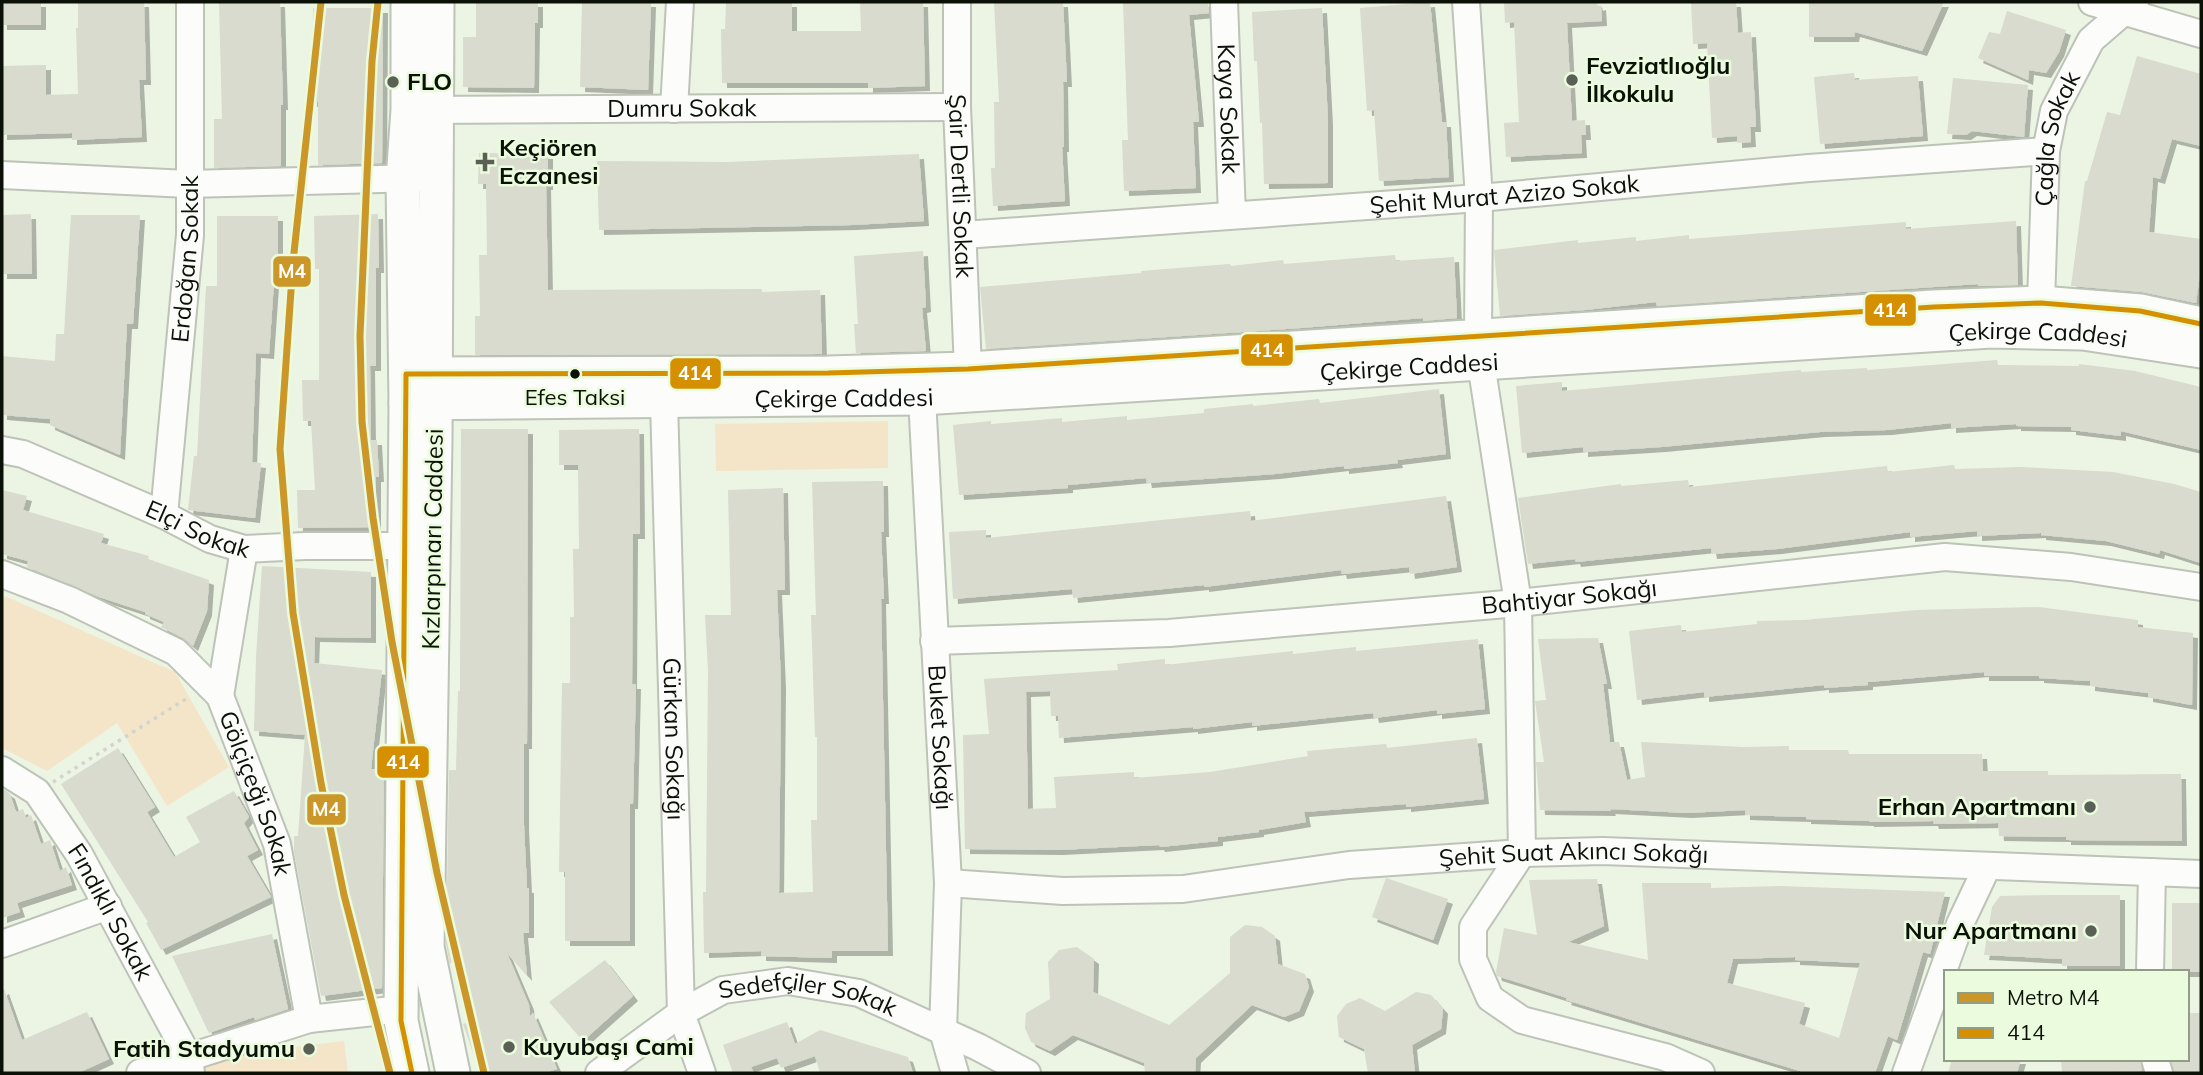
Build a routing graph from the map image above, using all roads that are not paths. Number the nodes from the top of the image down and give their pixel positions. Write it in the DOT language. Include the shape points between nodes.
graph roads {
  1 [pos="190,2"];
  2 [pos="408,2"];
  3 [pos="438,2"];
  4 [pos="680,2"];
  5 [pos="957,2"];
  6 [pos="1224,2"];
  7 [pos="1466,2"];
  8 [pos="2092,2"];
  9 [pos="2130,6"];
  10 [pos="2201,34"];
  11 [pos="957,107"];
  12 [pos="674,109"];
  13 [pos="422,110"];
  14 [pos="2046,151"];
  15 [pos="2,175"];
  16 [pos="436,176"];
  17 [pos="403,180"];
  18 [pos="188,184"];
  19 [pos="1479,198"];
  20 [pos="1232,215"];
  21 [pos="964,235"];
  22 [pos="2041,303"];
  23 [pos="2201,324"];
  24 [pos="1479,349"];
  25 [pos="2201,351"];
  26 [pos="968,369"];
  27 [pos="420,389"];
  28 [pos="922,398"];
  29 [pos="664,401"];
  30 [pos="2,450"];
  31 [pos="164,515"];
  32 [pos="404,545"];
  33 [pos="244,550"];
  34 [pos="2,574"];
  35 [pos="2201,587"];
  36 [pos="1518,603"];
  37 [pos="934,641"];
  38 [pos="214,690"];
  39 [pos="2,770"];
  40 [pos="1522,853"];
  41 [pos="1987,867"];
  42 [pos="2152,872"];
  43 [pos="2201,874"];
  44 [pos="948,883"];
  45 [pos="107,906"];
  46 [pos="2,944"];
  47 [pos="2150,970"];
  48 [pos="402,1009"];
  49 [pos="681,1013"];
  50 [pos="309,1019"];
  51 [pos="943,1031"];
  52 [pos="190,1066"];
  53 [pos="140,1073"];
  54 [pos="412,1073"];
  55 [pos="453,1073"];
  56 [pos="599,1073"];
  57 [pos="702,1073"];
  58 [pos="955,1073"];
  59 [pos="1027,1073"];
  60 [pos="1701,1073"];
  61 [pos="1906,1073"];
  1 -- 18 [label="street, Erdoğan Sokak"];
  2 -- 13 [label="main road, Kızlarpınarı Caddesi"];
  3 -- 13 [label="main road, Kızlarpınarı Caddesi"];
  4 -- 12 [label="street"];
  5 -- 11 [label="street, Şair Dertli Sokak"];
  6 -- 20 [label="street, Kaya Sokak"];
  7 -- 19 [label="street"];
  8 -- 9 [label="street"];
  9 -- 10 [label="street"];
  9 -- 14 [label="street, Çağla Sokak" via="2091,40 2054,111"];
  11 -- 12 [label="street, Dumru Sokak"];
  11 -- 21 [label="street, Şair Dertli Sokak"];
  12 -- 13 [label="street, Dumru Sokak"];
  13 -- 16 [label="main road, Kızlarpınarı Caddesi"];
  13 -- 17 [label="main road, Kızlarpınarı Caddesi"];
  14 -- 19 [label="street, Şehit Murat Azizo Sokak"];
  14 -- 22 [label="street, Çağla Sokak"];
  15 -- 18 [label="street"];
  16 -- 17 [label="street"];
  16 -- 27 [label="main road, Kızlarpınarı Caddesi"];
  17 -- 18 [label="street"];
  17 -- 27 [label="main road, Kızlarpınarı Caddesi"];
  18 -- 31 [label="street, Erdoğan Sokak" via="190,235"];
  19 -- 20 [label="street, Şehit Murat Azizo Sokak"];
  19 -- 24 [label="street"];
  20 -- 21 [label="street, Şehit Murat Azizo Sokak"];
  21 -- 26 [label="street, Şair Dertli Sokak"];
  22 -- 23 [label="main road, Çekirge Caddesi" via="2140,311"];
  22 -- 24 [label="main road, Çekirge Caddesi" via="1934,307"];
  24 -- 25 [label="main road, Çekirge Caddesi" via="1991,331 2083,333"];
  24 -- 26 [label="main road, Çekirge Caddesi"];
  24 -- 28 [label="main road, Çekirge Caddesi"];
  24 -- 36 [label="street"];
  26 -- 27 [label="main road, Çekirge Caddesi"];
  27 -- 29 [label="main road, Çekirge Caddesi"];
  27 -- 32 [label="main road, Kızlarpınarı Caddesi"];
  27 -- 55 [label="main road, Kızlarpınarı Caddesi" via="427,947"];
  28 -- 29 [label="main road, Çekirge Caddesi"];
  28 -- 37 [label="street, Buket Sokağı"];
  29 -- 49 [label="street, Gürkan Sokağı"];
  30 -- 31 [label="street, Elçi Sokak" via="23,454"];
  31 -- 33 [label="street, Elçi Sokak" via="210,539"];
  32 -- 33 [label="street, Elçi Sokak"];
  32 -- 48 [label="main road, Kızlarpınarı Caddesi"];
  33 -- 38 [label="street"];
  34 -- 38 [label="street, Gölçiçeği Sokak" via="69,600 176,652"];
  35 -- 36 [label="street, Bahtiyar Sokağı" via="2071,567 1945,557"];
  36 -- 37 [label="street, Bahtiyar Sokağı" via="1169,633"];
  36 -- 40 [label="street"];
  37 -- 44 [label="street, Buket Sokağı"];
  38 -- 50 [label="street, Gölçiçeği Sokak" via="277,844"];
  39 -- 45 [label="street, Fındıklı Sokak" via="37,792 79,853"];
  40 -- 41 [label="street, Şehit Suat Akıncı Sokağı" via="1603,851"];
  40 -- 44 [label="street, Şehit Suat Akıncı Sokağı" via="1349,865 1183,889 1063,891"];
  40 -- 60 [label="street" via="1473,927 1473,959 1490,998 1522,1020 1665,1057"];
  41 -- 42 [label="street, Şehit Suat Akıncı Sokağı"];
  41 -- 61 [label="street" via="1959,924"];
  42 -- 43 [label="street, Şehit Suat Akıncı Sokağı"];
  42 -- 47 [label="street"];
  44 -- 51 [label="street, Buket Sokağı"];
  45 -- 46 [label="street"];
  45 -- 52 [label="street, Fındıklı Sokak"];
  48 -- 50 [label="street"];
  48 -- 54 [label="main road, Kızlarpınarı Caddesi"];
  49 -- 51 [label="street, Sedefçiler Sokak" via="723,990 788,981 859,993"];
  49 -- 56 [label="street, Sedefçiler Sokak"];
  49 -- 57 [label="street, Gürkan Sokağı"];
  50 -- 52 [label="street"];
  51 -- 58 [label="street, Buket Sokağı"];
  51 -- 59 [label="street, Sedefçiler Sokak"];
  52 -- 53 [label="street"];
}
